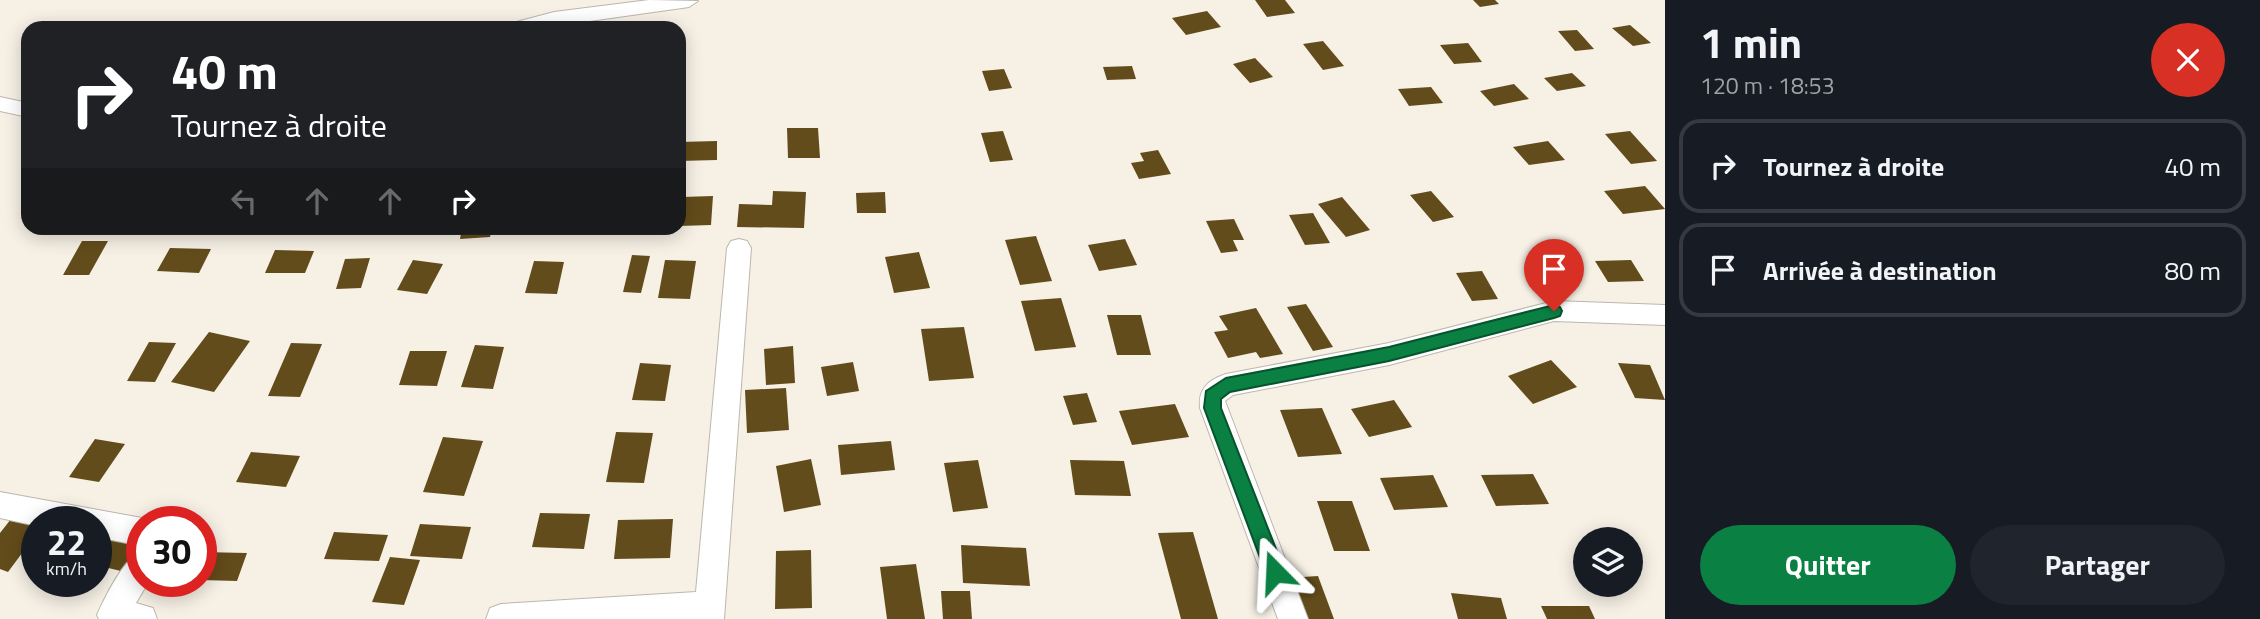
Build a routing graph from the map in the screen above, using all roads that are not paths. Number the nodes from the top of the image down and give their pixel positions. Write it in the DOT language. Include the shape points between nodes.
graph roads {
  1 [pos="690,1"];
  2 [pos="543,21"];
  3 [pos="0,104"];
  4 [pos="21,108"];
  5 [pos="739,248"];
  6 [pos="1665,315"];
  7 [pos="0,505"];
  8 [pos="21,509"];
  9 [pos="126,592"];
  10 [pos="709,612"];
  11 [pos="142,619"];
  12 [pos="501,619"];
  13 [pos="1293,619"];
  1 -- 2 [label="street"];
  3 -- 4 [label="street"];
  5 -- 10 [label="street"];
  6 -- 13 [label="street" via="1554,311 1389,354 1226,385 1212,396"];
  7 -- 8 [label="street"];
  9 -- 11 [label="street" via="112,615"];
  10 -- 12 [label="street"];
}
